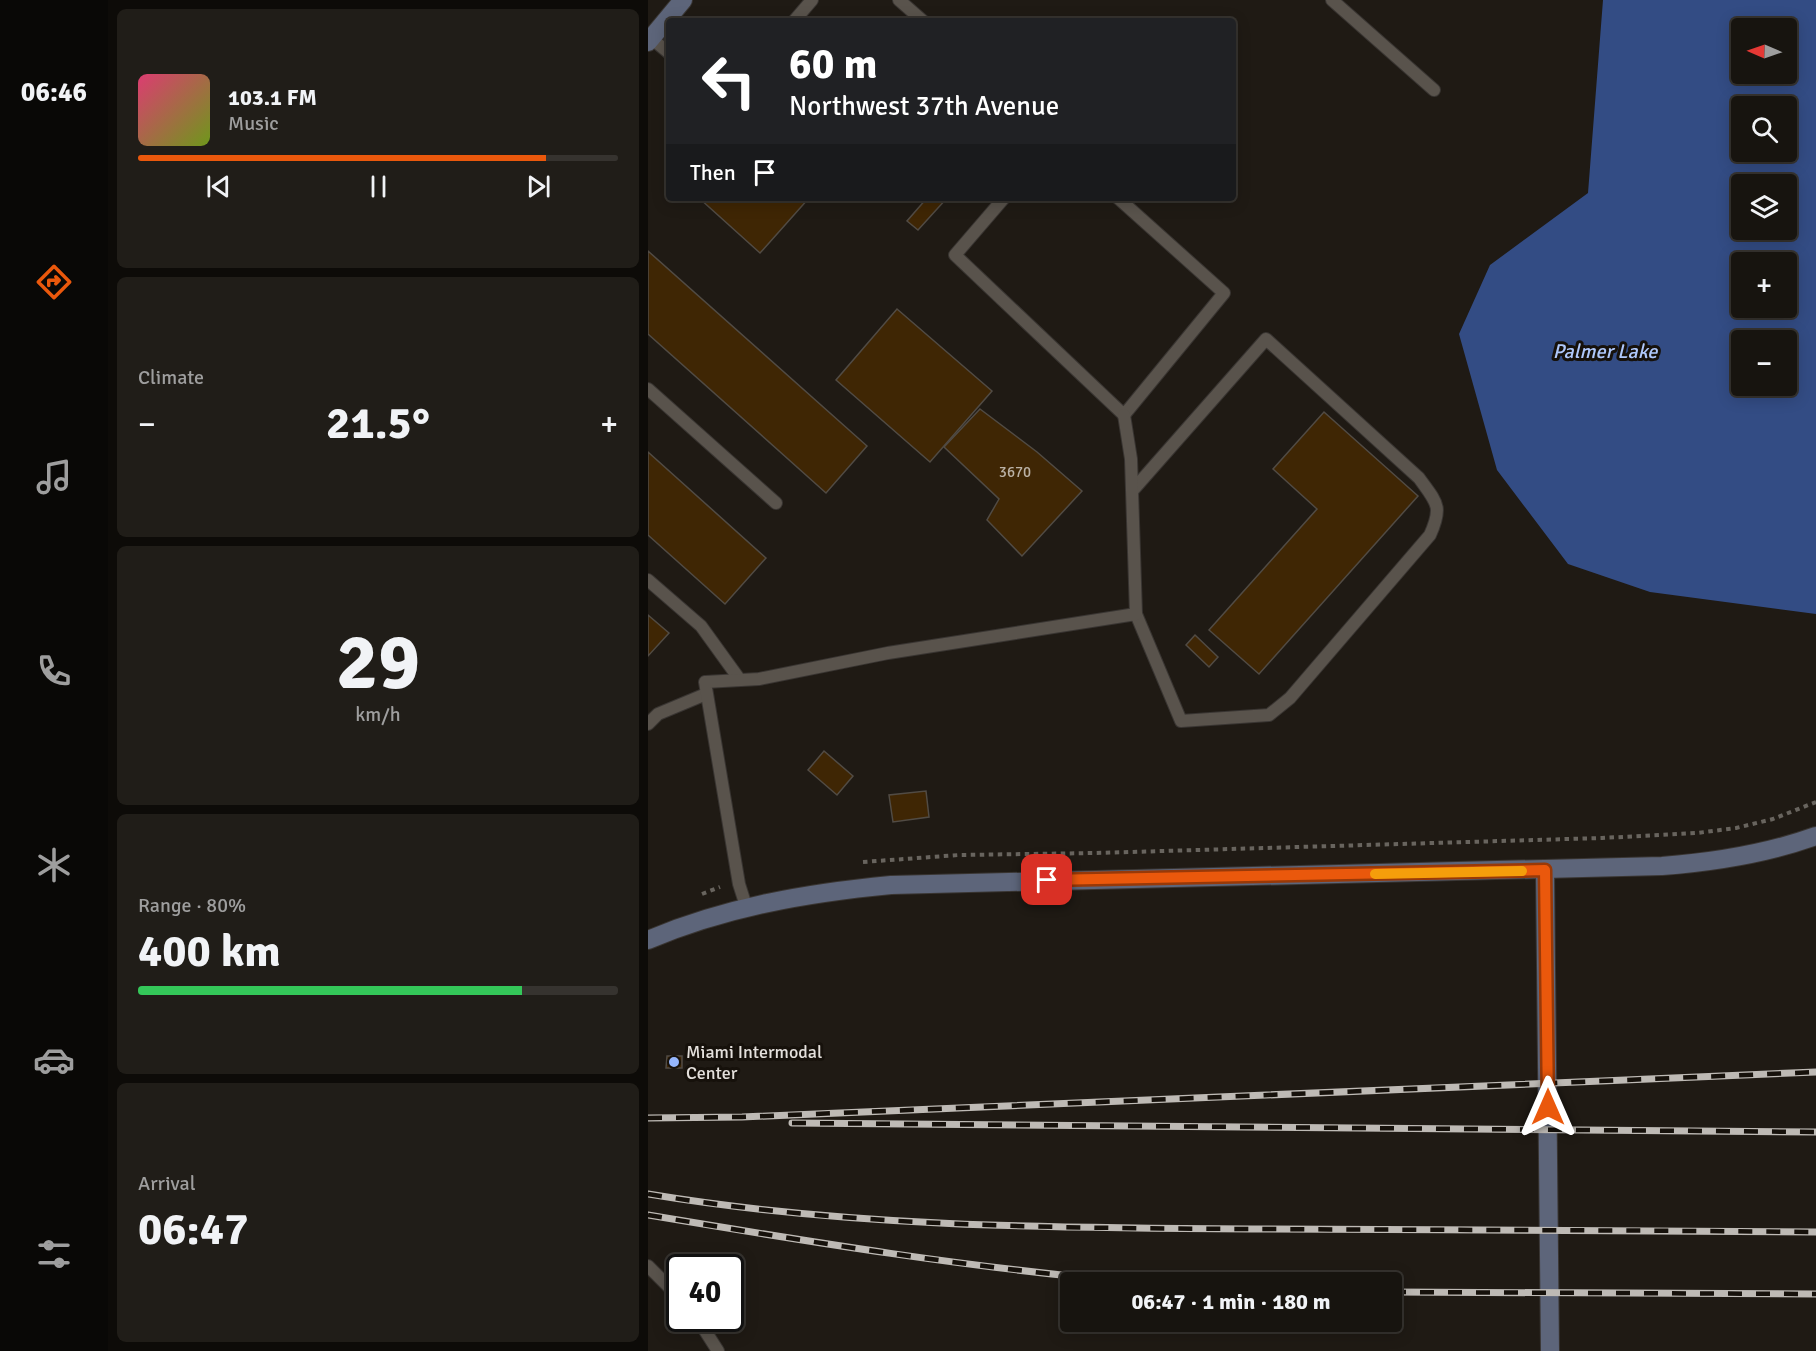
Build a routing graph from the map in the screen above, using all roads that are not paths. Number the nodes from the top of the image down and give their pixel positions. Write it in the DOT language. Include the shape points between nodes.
graph roads {
  1 [pos="683,0"];
  2 [pos="812,0"];
  3 [pos="899,0"];
  4 [pos="1332,0"];
  5 [pos="668,18"];
  6 [pos="797,18"];
  7 [pos="920,18"];
  8 [pos="666,21"];
  9 [pos="650,40"];
  10 [pos="666,52"];
  11 [pos="1434,90"];
  12 [pos="1001,201"];
  13 [pos="1121,201"];
  14 [pos="648,389"];
  15 [pos="1124,415"];
  16 [pos="1132,490"];
  17 [pos="777,503"];
  18 [pos="648,580"];
  19 [pos="1136,614"];
  20 [pos="740,680"];
  21 [pos="706,694"];
  22 [pos="648,724"];
  23 [pos="1816,836"];
  24 [pos="1545,870"];
  25 [pos="746,906"];
  26 [pos="648,940"];
  27 [pos="648,1266"];
  28 [pos="666,1284"];
  29 [pos="705,1332"];
  30 [pos="718,1351"];
  31 [pos="1550,1351"];
  1 -- 5 [label="street"];
  2 -- 6 [label="lane"];
  3 -- 7 [label="lane"];
  4 -- 11 [label="lane"];
  8 -- 9 [label="street"];
  9 -- 10 [label="lane"];
  12 -- 15 [label="lane" via="955,255"];
  13 -- 15 [label="lane" via="1224,293"];
  14 -- 17 [label="lane"];
  15 -- 16 [label="lane"];
  16 -- 19 [label="lane"];
  16 -- 19 [label="lane" via="1266,339 1419,478 1434,499 1438,517 1430,536 1290,698 1269,715 1182,721"];
  18 -- 20 [label="lane" via="701,627"];
  19 -- 20 [label="lane" via="888,652"];
  20 -- 21 [label="lane" via="705,682"];
  21 -- 22 [label="lane" via="658,714"];
  21 -- 25 [label="lane"];
  23 -- 24 [label="street" via="1705,863"];
  24 -- 25 [label="street" via="891,885"];
  24 -- 31 [label="street"];
  25 -- 26 [label="street"];
  27 -- 28 [label="lane"];
  29 -- 30 [label="lane"];
}
